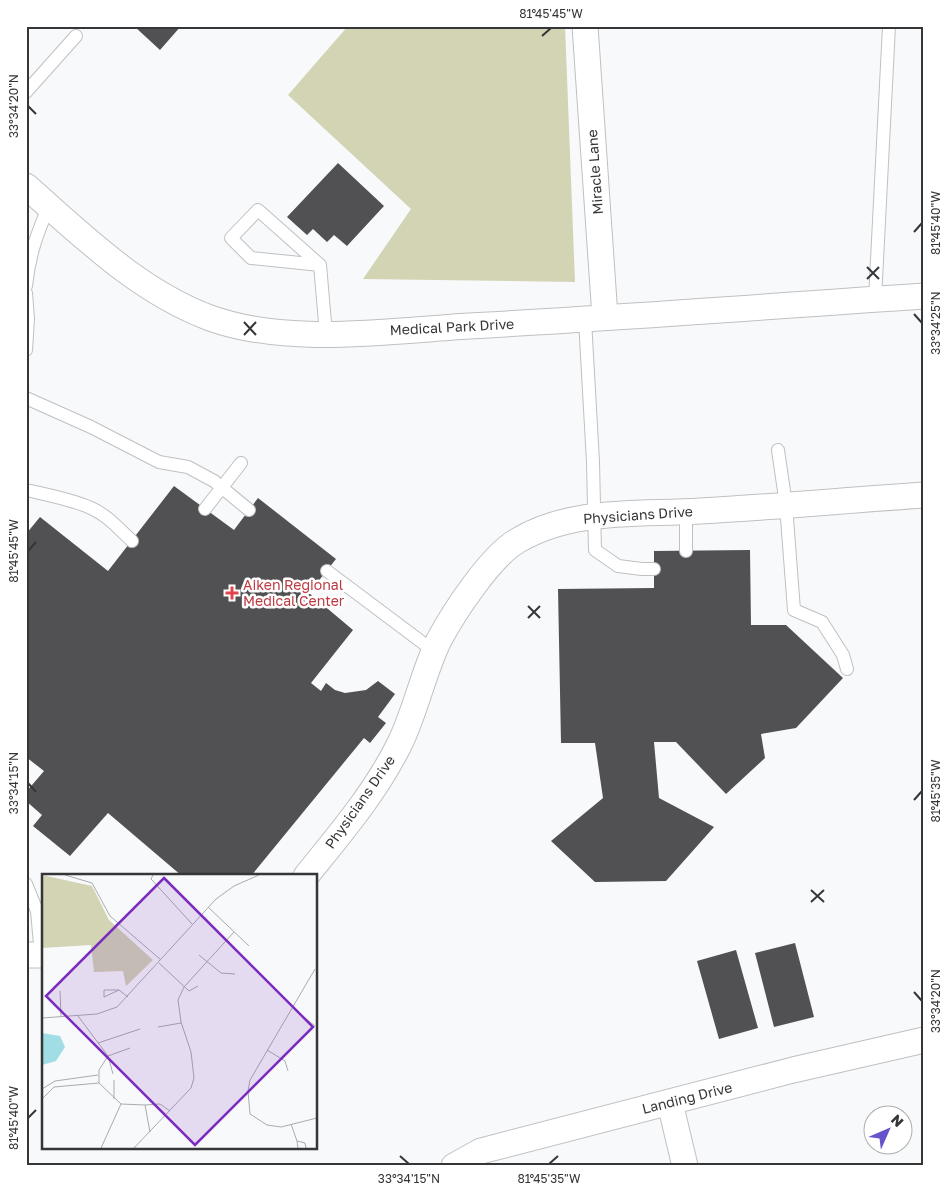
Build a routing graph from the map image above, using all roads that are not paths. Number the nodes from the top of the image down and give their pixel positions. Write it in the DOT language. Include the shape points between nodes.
graph roads {
  1 [pos="584,26"];
  2 [pos="889,26"];
  3 [pos="76,36"];
  4 [pos="26,92"];
  5 [pos="26,186"];
  6 [pos="49,206"];
  7 [pos="320,265"];
  8 [pos="26,286"];
  9 [pos="26,293"];
  10 [pos="924,296"];
  11 [pos="875,299"];
  12 [pos="595,319"];
  13 [pos="326,334"];
  14 [pos="26,350"];
  15 [pos="26,398"];
  16 [pos="778,450"];
  17 [pos="241,463"];
  18 [pos="222,488"];
  19 [pos="26,490"];
  20 [pos="924,495"];
  21 [pos="786,505"];
  22 [pos="205,509"];
  23 [pos="249,510"];
  24 [pos="686,512"];
  25 [pos="594,516"];
  26 [pos="132,541"];
  27 [pos="686,551"];
  28 [pos="654,568"];
  29 [pos="327,571"];
  30 [pos="435,652"];
  31 [pos="846,669"];
  32 [pos="308,874"];
  33 [pos="26,884"];
  34 [pos="37,955"];
  35 [pos="924,1040"];
  36 [pos="670,1103"];
  37 [pos="454,1166"];
  38 [pos="686,1166"];
  1 -- 12 [label="street, Miracle Lane"];
  2 -- 11 [label="lane"];
  3 -- 4 [label="lane"];
  5 -- 6 [label="street, Medical Park Drive"];
  6 -- 8 [label="lane" via="35,237"];
  6 -- 13 [label="street, Medical Park Drive" via="133,278 184,308 241,327"];
  7 -- 7 [label="lane" via="258,210 231,238 251,258"];
  7 -- 13 [label="lane"];
  9 -- 14 [label="lane"];
  10 -- 11 [label="street, Medical Park Drive"];
  11 -- 12 [label="street, Medical Park Drive"];
  12 -- 13 [label="street, Medical Park Drive"];
  12 -- 25 [label="lane"];
  15 -- 18 [label="lane" via="160,462 188,466"];
  16 -- 21 [label="lane"];
  17 -- 18 [label="lane"];
  18 -- 22 [label="lane"];
  18 -- 23 [label="lane"];
  19 -- 26 [label="lane" via="93,508"];
  20 -- 21 [label="street, Physicians Drive"];
  21 -- 24 [label="street, Physicians Drive"];
  21 -- 31 [label="lane" via="794,610 822,622 843,655"];
  24 -- 25 [label="street, Physicians Drive"];
  24 -- 27 [label="lane"];
  25 -- 28 [label="lane" via="595,550 618,566"];
  25 -- 30 [label="street, Physicians Drive" via="530,534 514,542 466,598 439,640"];
  29 -- 30 [label="lane"];
  30 -- 32 [label="street, Physicians Drive" via="413,714 385,771"];
  33 -- 34 [label="lane" via="37,911"];
  35 -- 36 [label="street, Landing Drive"];
  36 -- 37 [label="street, Landing Drive" via="481,1151"];
  36 -- 38 [label="street"];
}
